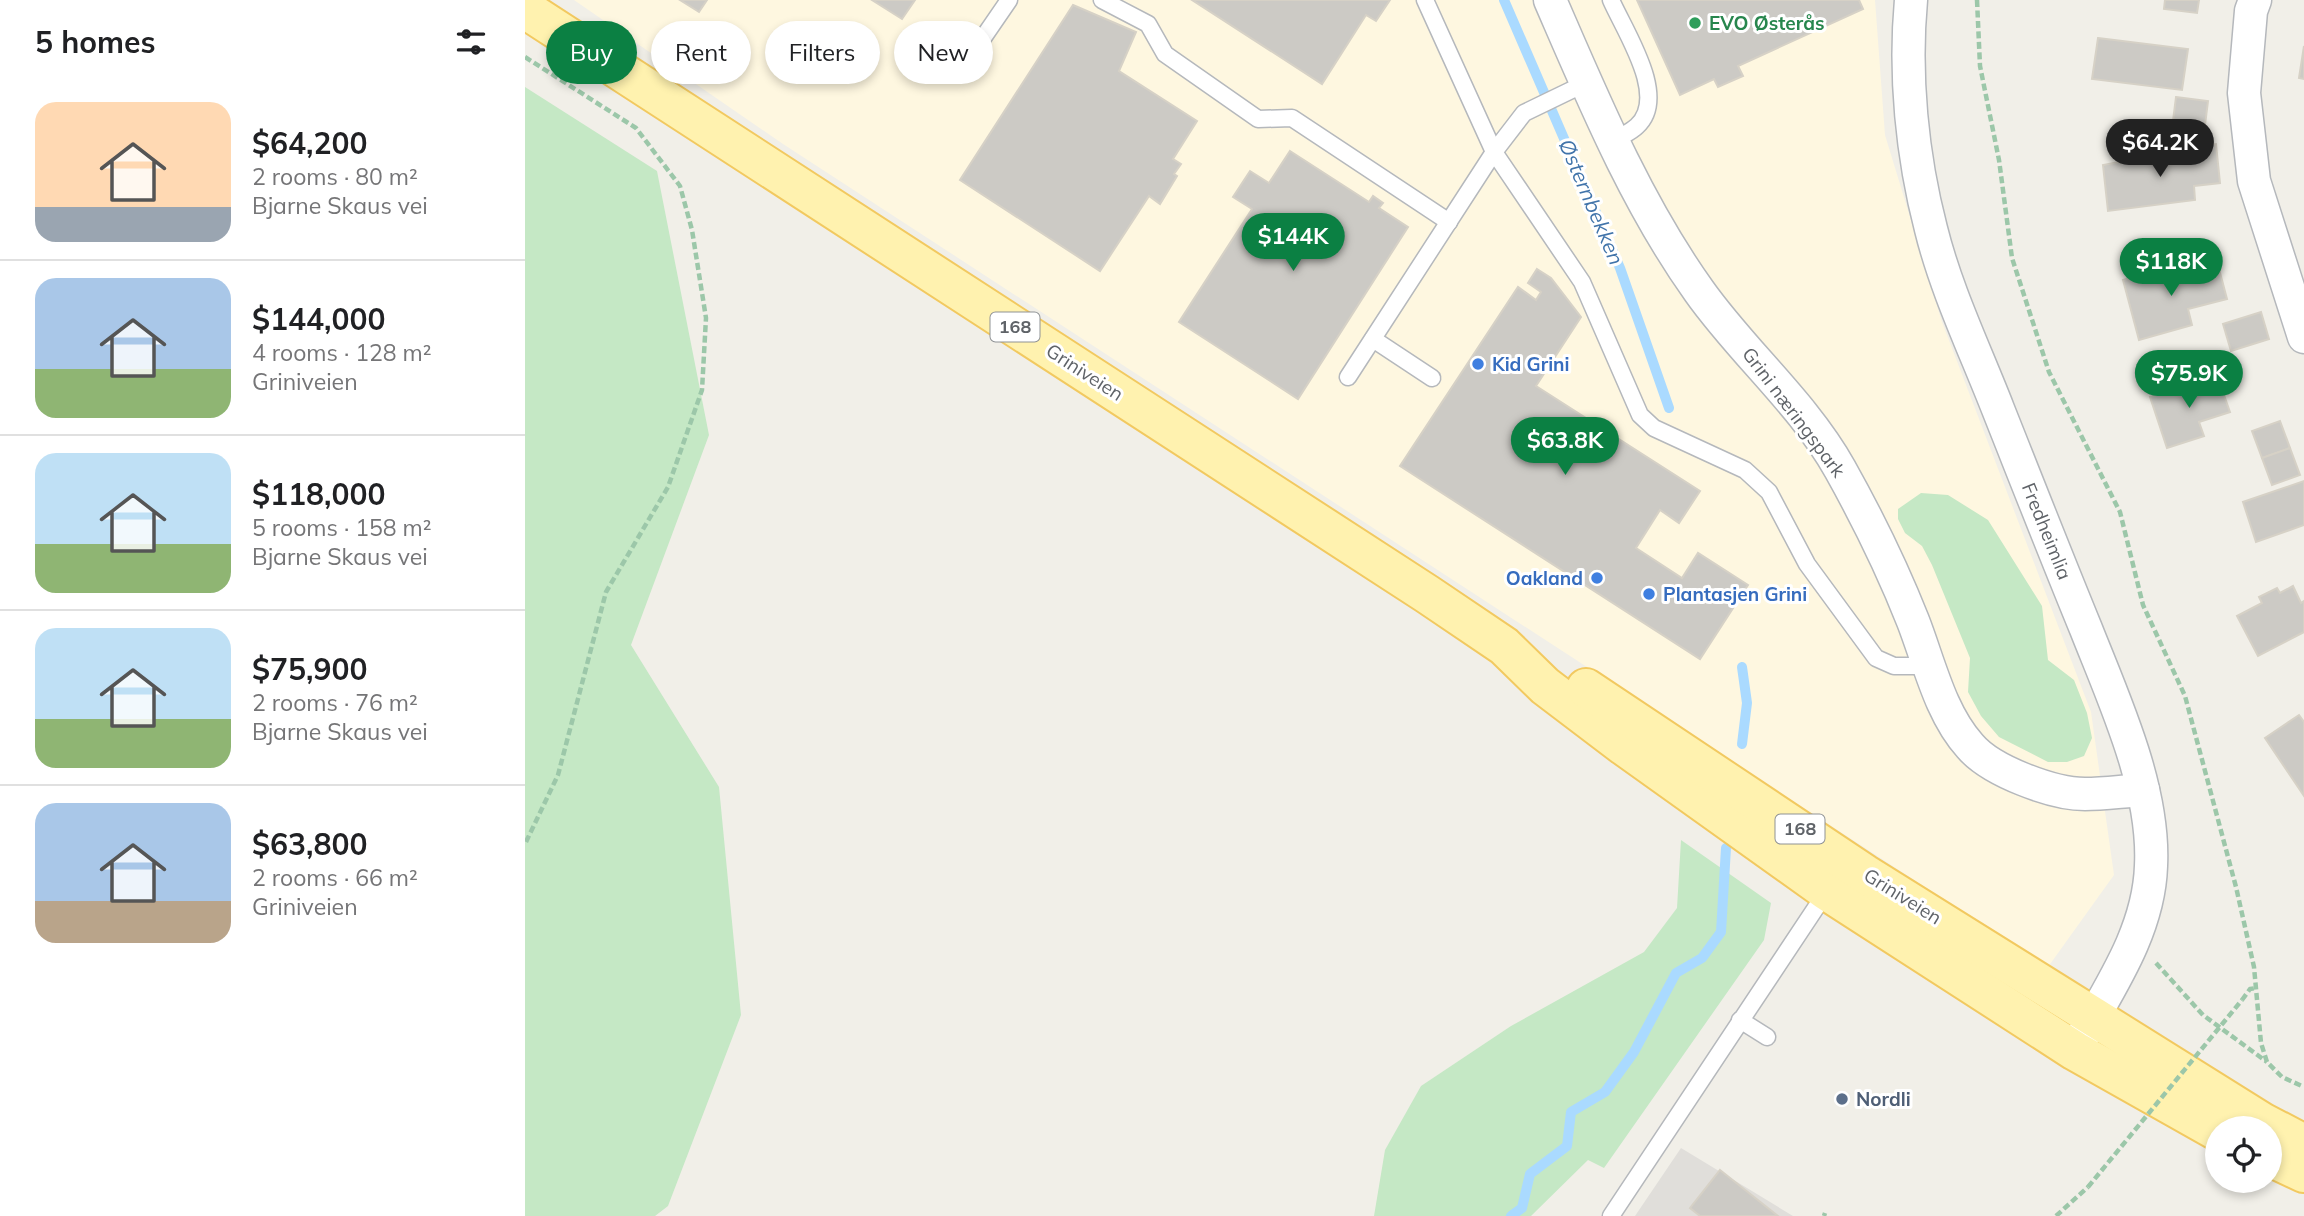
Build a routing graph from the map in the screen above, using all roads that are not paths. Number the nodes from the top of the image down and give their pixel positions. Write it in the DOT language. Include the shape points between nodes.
graph roads {
  1 [pos="1009,0"];
  2 [pos="1102,0"];
  3 [pos="1425,0"];
  4 [pos="1550,0"];
  5 [pos="1611,0"];
  6 [pos="1911,0"];
  7 [pos="2255,0"];
  8 [pos="525,9"];
  9 [pos="993,23"];
  10 [pos="1573,90"];
  11 [pos="1614,141"];
  12 [pos="1494,152"];
  13 [pos="1449,222"];
  14 [pos="2304,337"];
  15 [pos="1373,339"];
  16 [pos="1348,377"];
  17 [pos="1432,378"];
  18 [pos="1930,666"];
  19 [pos="2143,790"];
  20 [pos="1837,875"];
  21 [pos="2093,1017"];
  22 [pos="1740,1020"];
  23 [pos="1767,1037"];
  24 [pos="2075,1051"];
  25 [pos="2205,1124"];
  26 [pos="2304,1144"];
  27 [pos="2282,1163"];
  28 [pos="2304,1173"];
  29 [pos="1611,1216"];
  1 -- 9 [label="lane"];
  2 -- 13 [label="lane" via="1148,24 1165,54 1258,119 1292,118"];
  3 -- 12 [label="lane"];
  4 -- 10 [label="street, Grini næringspark"];
  5 -- 11 [label="lane" via="1649,85 1650,104 1638,125"];
  6 -- 19 [label="street, Fredheimlia" via="1913,138 1931,230 2111,692"];
  7 -- 14 [label="street" via="2244,93 2254,181"];
  8 -- 20 [label="main road, Griniveien / 168" via="1504,646 1553,666"];
  10 -- 11 [label="street, Grini næringspark"];
  10 -- 12 [label="lane" via="1524,113"];
  11 -- 18 [label="street, Grini næringspark" via="1665,241 1700,293 1788,397 1838,465 1881,542"];
  12 -- 13 [label="lane"];
  12 -- 18 [label="lane" via="1582,282 1640,415 1654,428 1745,470 1769,492 1807,564 1877,658 1894,666"];
  13 -- 15 [label="lane"];
  15 -- 16 [label="lane"];
  15 -- 17 [label="lane"];
  18 -- 19 [label="street, Grini næringspark" via="1947,710 1970,747 1998,767 2038,784 2082,794"];
  19 -- 21 [label="street, Fredheimlia" via="2151,834 2146,902 2135,939"];
  20 -- 21 [label="main road, Griniveien / 168"];
  20 -- 22 [label="lane"];
  20 -- 24 [label="main road, Griniveien / 168"];
  21 -- 24 [label="street, Fredheimlia"];
  21 -- 26 [label="main road, Griniveien / 168"];
  22 -- 23 [label="lane"];
  22 -- 29 [label="lane"];
  24 -- 25 [label="main road, Griniveien / 168"];
  27 -- 28 [label="main road"];
}
